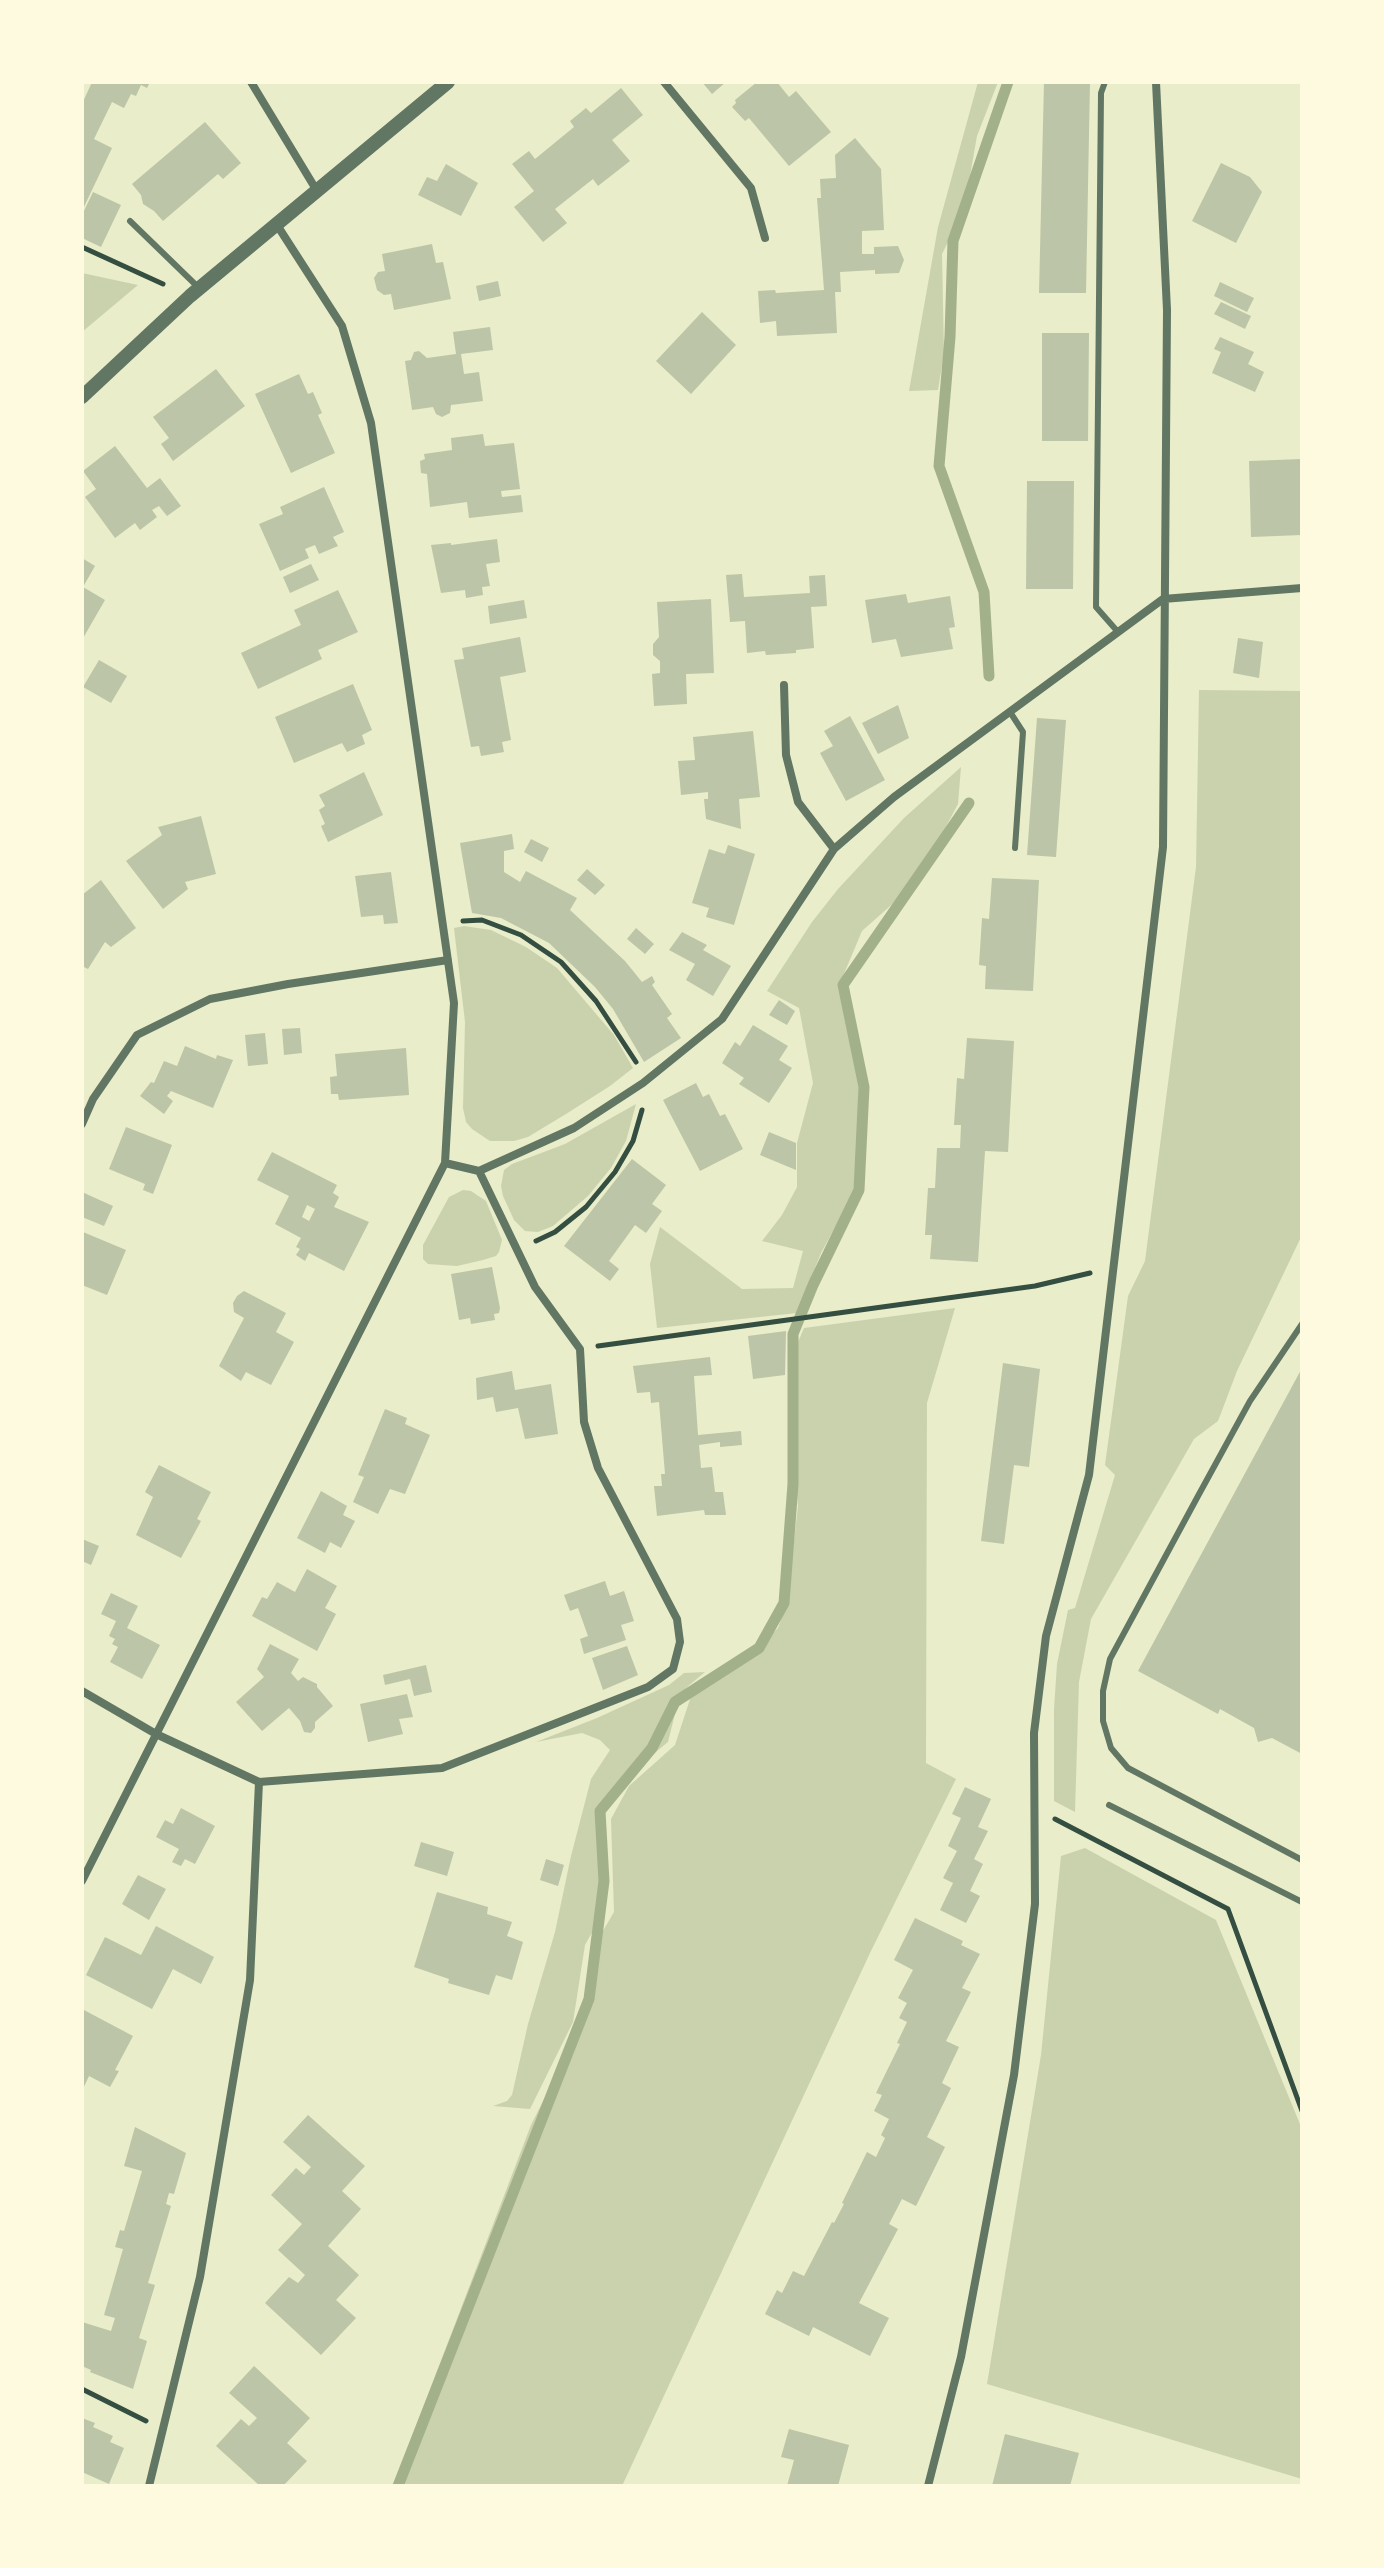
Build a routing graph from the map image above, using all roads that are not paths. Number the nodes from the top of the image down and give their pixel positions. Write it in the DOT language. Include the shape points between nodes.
graph roads {
  1 [pos="251,82"];
  2 [pos="448,82"];
  3 [pos="664,82"];
  4 [pos="1105,82"];
  5 [pos="1156,82"];
  6 [pos="317,191"];
  7 [pos="130,221"];
  8 [pos="277,225"];
  9 [pos="765,238"];
  10 [pos="194,292"];
  11 [pos="82,397"];
  12 [pos="1302,588"];
  13 [pos="1163,599"];
  14 [pos="1118,632"];
  15 [pos="784,685"];
  16 [pos="1010,712"];
  17 [pos="1015,848"];
  18 [pos="834,849"];
  19 [pos="448,960"];
  20 [pos="82,1124"];
  21 [pos="445,1163"];
  22 [pos="479,1171"];
  23 [pos="1302,1324"];
  24 [pos="82,1691"];
  25 [pos="156,1734"];
  26 [pos="259,1782"];
  27 [pos="1109,1805"];
  28 [pos="1302,1860"];
  29 [pos="82,1881"];
  30 [pos="1302,1902"];
  31 [pos="149,2486"];
  32 [pos="928,2486"];
  1 -- 6 [label="street"];
  2 -- 6 [label="street"];
  3 -- 9 [label="street" via="751,188"];
  4 -- 14 [label="lane" via="1096,607"];
  5 -- 13 [label="street" via="1167,310"];
  6 -- 8 [label="street"];
  7 -- 10 [label="lane"];
  8 -- 10 [label="street"];
  8 -- 19 [label="street" via="342,326 371,423"];
  10 -- 11 [label="street"];
  12 -- 13 [label="street"];
  13 -- 14 [label="street"];
  13 -- 32 [label="street" via="1163,847 1115,1268 1089,1475 1046,1636 1034,1733 1035,1904 1014,2075 961,2357"];
  14 -- 16 [label="street"];
  15 -- 18 [label="street" via="786,755 798,802"];
  16 -- 17 [label="lane" via="1023,732"];
  16 -- 18 [label="street" via="894,797"];
  18 -- 22 [label="street" via="722,1019 643,1083 574,1128"];
  19 -- 20 [label="street" via="210,999 137,1035"];
  19 -- 21 [label="street" via="454,1003"];
  21 -- 22 [label="street"];
  21 -- 25 [label="street"];
  22 -- 26 [label="street" via="535,1287 580,1349 584,1422 598,1468 677,1619 680,1642 673,1669 648,1687 442,1768"];
  23 -- 28 [label="lane" via="1250,1401 1205,1483 1110,1659 1103,1691 1103,1721 1111,1748 1128,1768"];
  24 -- 25 [label="street"];
  25 -- 26 [label="street"];
  25 -- 29 [label="street"];
  26 -- 31 [label="street" via="250,1980 200,2277"];
  27 -- 30 [label="lane"];
}
